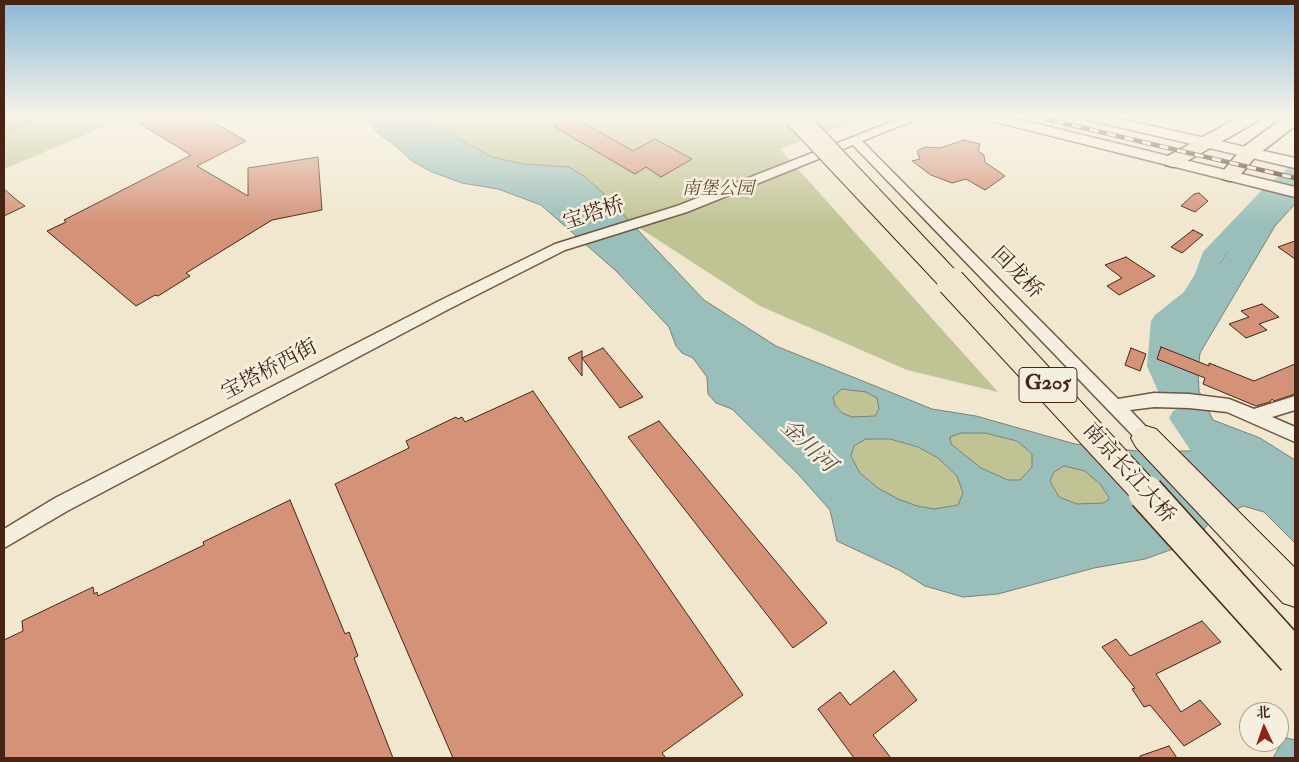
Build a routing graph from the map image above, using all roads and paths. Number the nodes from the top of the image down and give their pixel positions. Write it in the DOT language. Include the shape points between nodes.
graph roads {
  1 [pos="826,153"];
  2 [pos="829,153"];
  3 [pos="845,153"];
  4 [pos="866,153"];
  5 [pos="1138,153"];
  6 [pos="1187,153"];
  7 [pos="1254,153"];
  8 [pos="1173,161"];
  9 [pos="1295,163"];
  10 [pos="1231,175"];
  11 [pos="1295,192"];
  12 [pos="560,247"];
  13 [pos="1295,403"];
  14 [pos="1116,406"];
  15 [pos="1254,416"];
  16 [pos="1295,435"];
  17 [pos="1146,438"];
  18 [pos="4,539"];
  19 [pos="1295,591"];
  20 [pos="1295,631"];
  21 [pos="1295,658"];
  1 -- 12 [label="street, 宝塔桥" via="682,209"];
  2 -- 21 [label="highway, 南京长江大桥 / G205, bridge" via="1054,392"];
  3 -- 20 [label="highway, 南京长江大桥 / G205"];
  4 -- 14 [label="street, 回龙桥"];
  5 -- 8 [label="street"];
  6 -- 8 [label="main road"];
  7 -- 9 [label="street"];
  7 -- 10 [label="main road"];
  8 -- 10 [label="street"];
  10 -- 11 [label="street"];
  12 -- 18 [label="street, 宝塔桥西街" via="197,433 62,504"];
  13 -- 15 [label="street"];
  14 -- 15 [label="street" via="1154,400 1189,400 1229,406"];
  14 -- 17 [label="street, 回龙桥"];
  15 -- 16 [label="street"];
  17 -- 19 [label="highway"];
}
